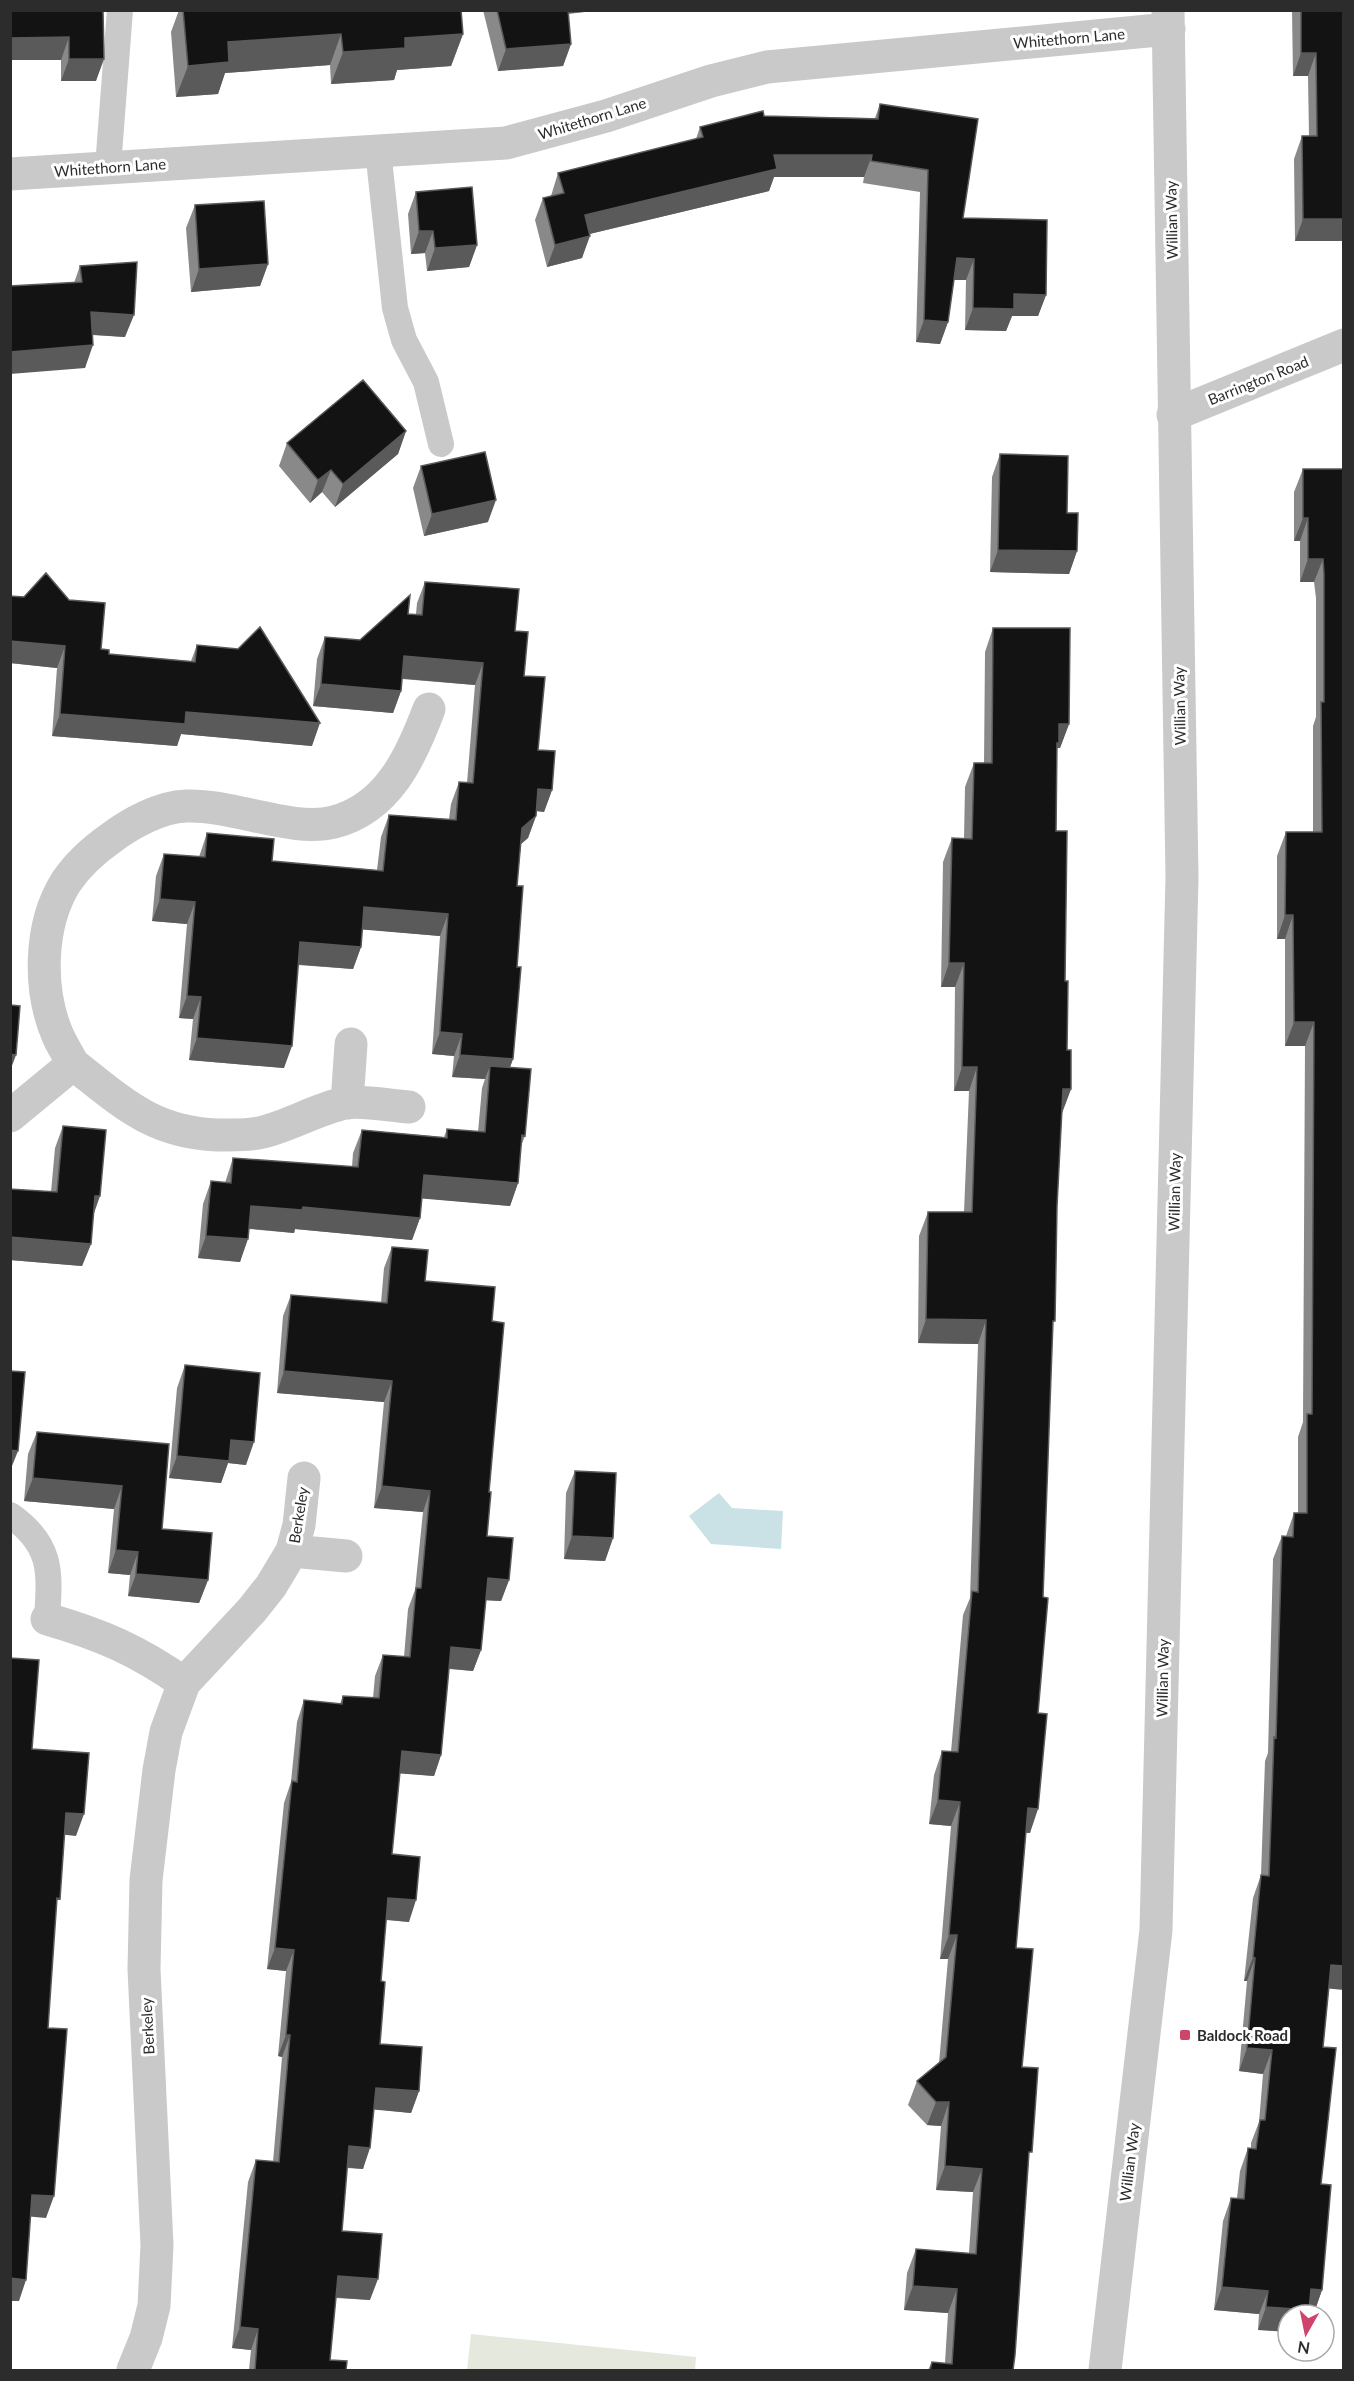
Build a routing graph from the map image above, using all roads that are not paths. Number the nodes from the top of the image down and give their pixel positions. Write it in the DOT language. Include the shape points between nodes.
graph roads {
  1 [pos="120,10"];
  2 [pos="1168,20"];
  3 [pos="378,150"];
  4 [pos="108,167"];
  5 [pos="10,174"];
  6 [pos="1344,345"];
  7 [pos="1173,415"];
  8 [pos="441,444"];
  9 [pos="429,710"];
  10 [pos="351,1044"];
  11 [pos="73,1064"];
  12 [pos="347,1103"];
  13 [pos="410,1107"];
  14 [pos="10,1116"];
  15 [pos="304,1478"];
  16 [pos="10,1515"];
  17 [pos="292,1551"];
  18 [pos="346,1556"];
  19 [pos="47,1619"];
  20 [pos="184,1683"];
  21 [pos="133,2370"];
  22 [pos="1105,2370"];
  1 -- 4 [label="lane"];
  2 -- 3 [label="street, Whitethorn Lane" via="767,67 506,143"];
  2 -- 7 [label="street, Willian Way"];
  3 -- 4 [label="street, Whitethorn Lane"];
  3 -- 8 [label="lane" via="395,308 404,340 426,382"];
  4 -- 5 [label="street, Whitethorn Lane"];
  6 -- 7 [label="street, Barrington Road"];
  7 -- 22 [label="street, Willian Way" via="1182,877 1156,1930"];
  9 -- 11 [label="street" via="400,775 363,810 334,822 308,825 211,807 183,806 148,816 91,853 66,882 45,940 43,970 47,996 57,1034"];
  10 -- 12 [label="street"];
  11 -- 12 [label="street" via="132,1110 159,1124 202,1134 260,1133"];
  11 -- 14 [label="street"];
  12 -- 13 [label="street"];
  15 -- 17 [label="street, Berkeley"];
  16 -- 19 [label="lane" via="33,1533 44,1554 50,1576"];
  17 -- 18 [label="street, Berkeley"];
  17 -- 20 [label="street, Berkeley" via="252,1610"];
  19 -- 20 [label="street" via="92,1632 136,1652"];
  20 -- 21 [label="street, Berkeley" via="166,1732 146,1880 144,1969 157,2245 154,2306"];
}
